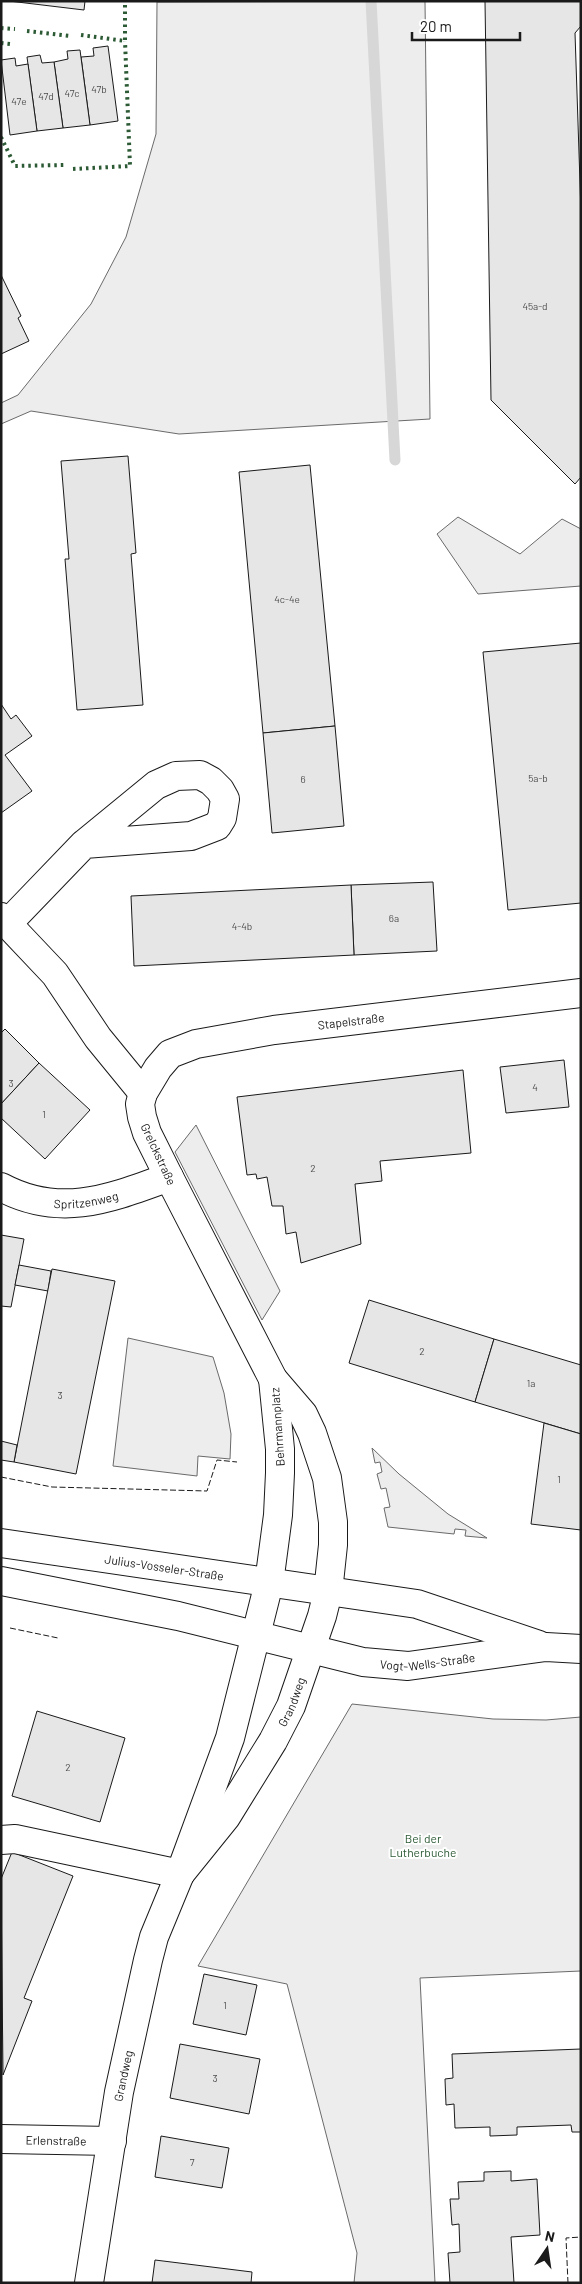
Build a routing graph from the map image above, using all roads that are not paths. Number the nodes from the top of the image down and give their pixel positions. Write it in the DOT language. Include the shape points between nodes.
graph roads {
  1 [pos="84,844"];
  2 [pos="5,920"];
  3 [pos="581,993"];
  4 [pos="143,1093"];
  5 [pos="169,1177"];
  6 [pos="1,1188"];
  7 [pos="273,1379"];
  8 [pos="1,1543"];
  9 [pos="1,1581"];
  10 [pos="269,1583"];
  11 [pos="328,1592"];
  12 [pos="257,1636"];
  13 [pos="546,1647"];
  14 [pos="581,1649"];
  15 [pos="312,1651"];
  16 [pos="1,1840"];
  17 [pos="180,1874"];
  18 [pos="1,2140"];
  19 [pos="112,2141"];
  20 [pos="89,2283"];
  1 -- 2 [label="street"];
  2 -- 4 [label="street" via="55,974 98,1038"];
  3 -- 4 [label="street, Stapelstraße" via="274,1030 196,1044 170,1054"];
  4 -- 5 [label="street, Grelckstraße" via="140,1104 142,1117"];
  5 -- 6 [label="street, Spritzenweg" via="110,1198 68,1204 27,1199"];
  5 -- 7 [label="street, Grelckstraße"];
  7 -- 10 [label="street, Behrmannplatz" via="280,1473"];
  7 -- 11 [label="street, Behrmannplatz" via="303,1414 327,1478 333,1522"];
  8 -- 10 [label="street, Julius-Vosseler-Straße"];
  9 -- 12 [label="street" via="178,1616"];
  10 -- 11 [label="street, Julius-Vosseler-Straße"];
  10 -- 12 [label="street, Grandweg"];
  11 -- 13 [label="street, Vogt-Wells-Straße" via="417,1604"];
  11 -- 15 [label="street, Grandweg"];
  12 -- 15 [label="street"];
  12 -- 17 [label="street, Grandweg" via="230,1738"];
  13 -- 14 [label="street, Vogt-Wells-Straße"];
  13 -- 15 [label="street, Vogt-Wells-Straße" via="408,1666 363,1662"];
  15 -- 17 [label="street, Grandweg" via="274,1741 226,1817"];
  16 -- 17 [label="street" via="15,1840"];
  17 -- 19 [label="street, Grandweg" via="150,1952 119,2092"];
  18 -- 19 [label="street, Erlenstraße"];
  19 -- 20 [label="street, Grandweg"];
}
